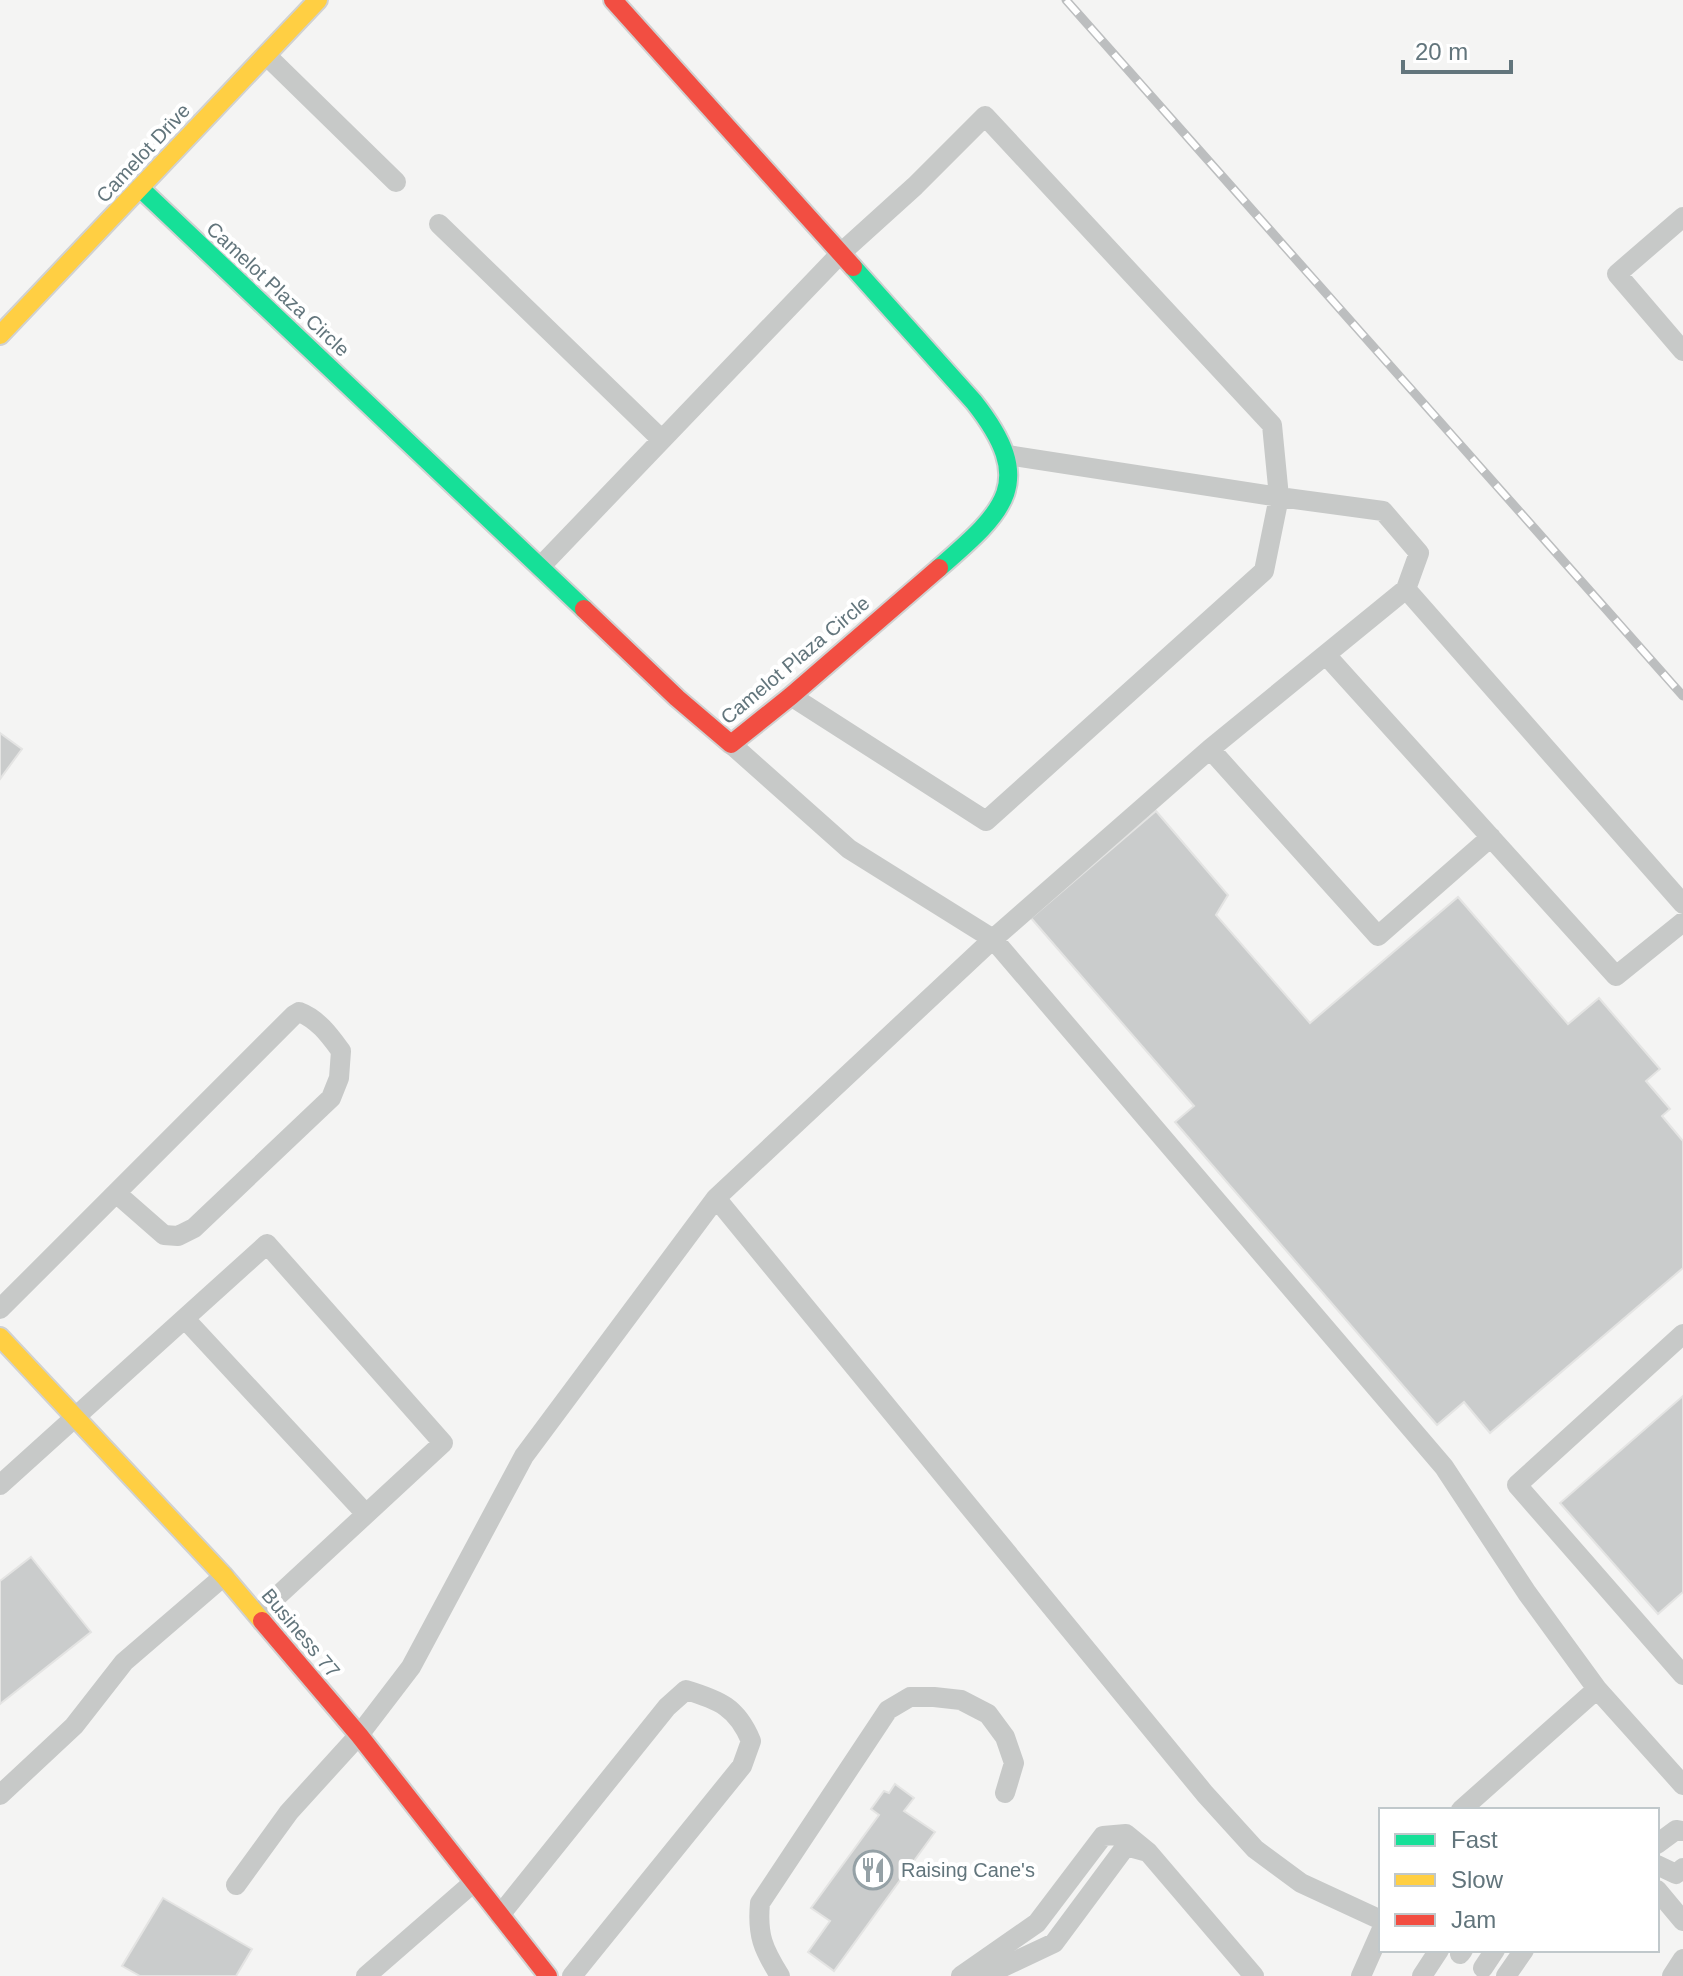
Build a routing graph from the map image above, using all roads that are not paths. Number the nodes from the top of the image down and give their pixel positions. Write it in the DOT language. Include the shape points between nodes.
graph roads {
  1 [pos="318,0"];
  2 [pos="613,0"];
  3 [pos="266,55"];
  4 [pos="396,182"];
  5 [pos="140,188"];
  6 [pos="1681,222"];
  7 [pos="439,224"];
  8 [pos="841,253"];
  9 [pos="0,335"];
  10 [pos="1683,351"];
  11 [pos="661,439"];
  12 [pos="1007,455"];
  13 [pos="1279,497"];
  14 [pos="540,567"];
  15 [pos="1406,589"];
  16 [pos="1326,655"];
  17 [pos="791,696"];
  18 [pos="731,744"];
  19 [pos="1210,749"];
  20 [pos="1491,837"];
  21 [pos="1683,904"];
  22 [pos="1683,922"];
  23 [pos="993,939"];
  24 [pos="116,1193"];
  25 [pos="716,1198"];
  26 [pos="0,1309"];
  27 [pos="186,1320"];
  28 [pos="1683,1334"];
  29 [pos="0,1337"];
  30 [pos="75,1418"];
  31 [pos="0,1485"];
  32 [pos="366,1514"];
  33 [pos="224,1576"];
  34 [pos="257,1615"];
  35 [pos="1681,1669"];
  36 [pos="1597,1689"];
  37 [pos="359,1735"];
  38 [pos="1683,1785"];
  39 [pos="1005,1793"];
  40 [pos="0,1795"];
  41 [pos="1463,1808"];
  42 [pos="1683,1831"];
  43 [pos="1659,1843"];
  44 [pos="1148,1852"];
  45 [pos="1659,1866"];
  46 [pos="1683,1868"];
  47 [pos="474,1882"];
  48 [pos="236,1885"];
  49 [pos="1659,1892"];
  50 [pos="500,1915"];
  51 [pos="1379,1919"];
  52 [pos="1683,1921"];
  53 [pos="1379,1936"];
  54 [pos="1438,1952"];
  55 [pos="1494,1952"];
  56 [pos="1523,1952"];
  57 [pos="1683,1959"];
  58 [pos="1483,1968"];
  59 [pos="369,1975"];
  60 [pos="548,1976"];
  61 [pos="572,1976"];
  62 [pos="780,1976"];
  63 [pos="961,1976"];
  64 [pos="984,1976"];
  65 [pos="1254,1976"];
  66 [pos="1361,1976"];
  67 [pos="1422,1976"];
  68 [pos="1506,1976"];
  69 [pos="1672,1976"];
  1 -- 3 [label="street, Camelot Drive"];
  2 -- 8 [label="street"];
  3 -- 4 [label="lane"];
  3 -- 5 [label="street, Camelot Drive"];
  5 -- 9 [label="street, Camelot Drive"];
  5 -- 14 [label="street, Camelot Plaza Circle"];
  6 -- 10 [label="lane" via="1617,274"];
  7 -- 11 [label="lane"];
  8 -- 11 [label="lane"];
  8 -- 12 [label="street" via="974,402 996,429"];
  8 -- 13 [label="lane" via="985,116 1272,425"];
  11 -- 14 [label="lane"];
  12 -- 13 [label="lane"];
  12 -- 17 [label="street, Camelot Plaza Circle" via="1009,481 1001,506 982,531"];
  13 -- 15 [label="lane" via="1383,511 1419,553"];
  13 -- 17 [label="lane" via="1264,571 986,821"];
  14 -- 18 [label="street, Camelot Plaza Circle"];
  15 -- 16 [label="lane"];
  15 -- 21 [label="lane"];
  16 -- 19 [label="lane"];
  16 -- 20 [label="lane"];
  17 -- 18 [label="street, Camelot Plaza Circle"];
  18 -- 23 [label="lane" via="849,849"];
  19 -- 20 [label="lane" via="1378,936"];
  19 -- 23 [label="lane"];
  20 -- 22 [label="lane" via="1616,976"];
  23 -- 25 [label="lane"];
  23 -- 36 [label="lane" via="1444,1467"];
  24 -- 24 [label="lane" via="299,1012 325,1030 341,1051 331,1098 194,1228 178,1236 164,1235"];
  24 -- 26 [label="lane"];
  25 -- 37 [label="lane" via="524,1456 411,1667"];
  25 -- 51 [label="lane" via="1255,1849 1301,1883"];
  27 -- 30 [label="lane"];
  27 -- 32 [label="lane"];
  27 -- 32 [label="lane" via="267,1244 443,1443"];
  28 -- 35 [label="lane" via="1517,1485"];
  29 -- 30 [label="street, Business 77"];
  30 -- 31 [label="lane"];
  30 -- 33 [label="street, Business 77"];
  32 -- 34 [label="lane"];
  33 -- 34 [label="street, Business 77"];
  33 -- 40 [label="lane" via="124,1662 74,1726"];
  34 -- 37 [label="street, Business 77"];
  36 -- 38 [label="lane"];
  36 -- 41 [label="lane"];
  37 -- 47 [label="street, Business 77"];
  37 -- 48 [label="lane" via="289,1812"];
  39 -- 62 [label="lane" via="1014,1763 1005,1737 988,1714 961,1700 934,1697 910,1697 888,1710 760,1903 758,1926"];
  42 -- 43 [label="lane"];
  44 -- 63 [label="lane" via="1126,1834 1103,1836 1037,1923"];
  44 -- 64 [label="lane" via="1126,1846 1054,1943"];
  44 -- 65 [label="lane"];
  45 -- 46 [label="lane" via="1676,1874"];
  47 -- 50 [label="street, Business 77"];
  47 -- 59 [label="lane"];
  49 -- 52 [label="lane"];
  50 -- 60 [label="street, Business 77"];
  50 -- 61 [label="lane" via="667,1707 686,1690 718,1699 743,1722 751,1741 742,1766"];
  53 -- 66 [label="lane"];
  54 -- 67 [label="lane"];
  55 -- 58 [label="lane"];
  56 -- 68 [label="lane"];
  57 -- 69 [label="lane"];
}
